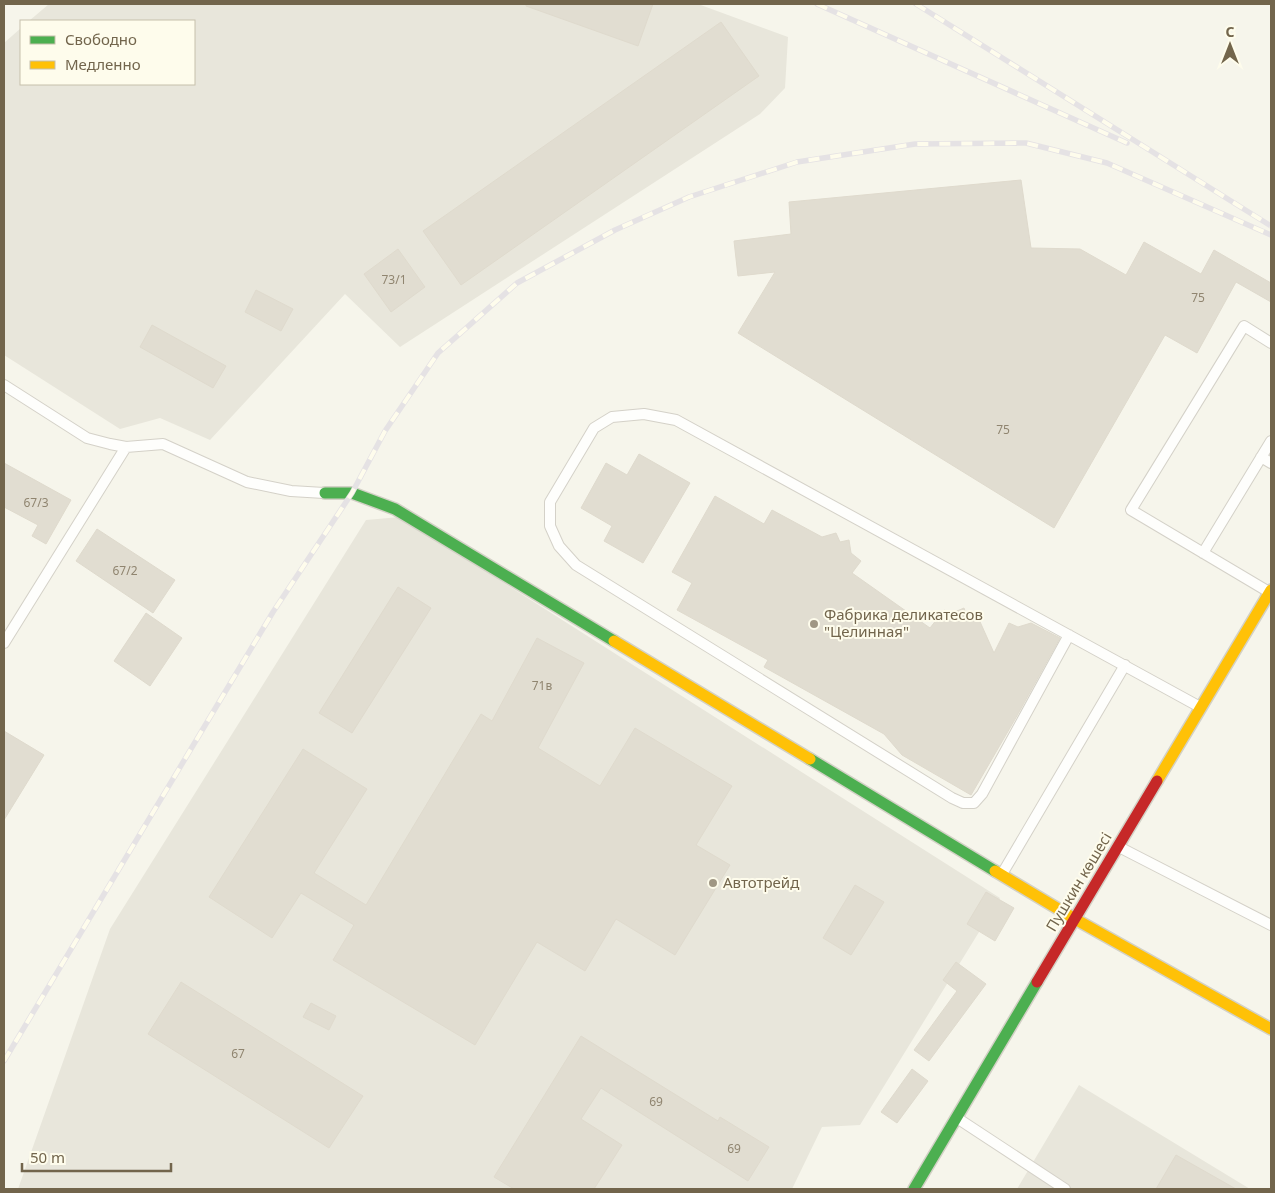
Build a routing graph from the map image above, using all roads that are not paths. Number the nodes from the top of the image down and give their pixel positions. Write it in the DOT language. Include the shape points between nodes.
graph roads {
  1 [pos="1271,343"];
  2 [pos="4,385"];
  3 [pos="1271,440"];
  4 [pos="126,447"];
  5 [pos="1261,457"];
  6 [pos="1271,463"];
  7 [pos="325,493"];
  8 [pos="1204,553"];
  9 [pos="1271,592"];
  10 [pos="1069,635"];
  11 [pos="4,643"];
  12 [pos="1125,665"];
  13 [pos="1201,707"];
  14 [pos="1118,846"];
  15 [pos="1001,874"];
  16 [pos="1074,919"];
  17 [pos="1271,924"];
  18 [pos="1271,1029"];
  19 [pos="957,1117"];
  20 [pos="914,1189"];
  21 [pos="1065,1189"];
  1 -- 8 [label="lane" via="1244,326 1131,510"];
  2 -- 4 [label="lane" via="87,438"];
  3 -- 5 [label="lane"];
  4 -- 7 [label="lane" via="163,444 247,482 291,491"];
  4 -- 11 [label="lane"];
  5 -- 6 [label="lane"];
  5 -- 8 [label="lane"];
  7 -- 15 [label="street" via="352,493 395,509"];
  8 -- 9 [label="lane"];
  9 -- 13 [label="street, Пушкин көшесі"];
  10 -- 10 [label="lane" via="676,420 644,414 612,417 594,428 550,502 550,526 559,546 576,565 963,803 974,803 982,794"];
  10 -- 12 [label="lane"];
  12 -- 13 [label="lane"];
  12 -- 15 [label="lane"];
  13 -- 14 [label="street, Пушкин көшесі"];
  14 -- 16 [label="street, Пушкин көшесі"];
  14 -- 17 [label="lane"];
  15 -- 16 [label="street"];
  16 -- 18 [label="street"];
  16 -- 19 [label="street, Пушкин көшесі"];
  19 -- 20 [label="street, Пушкин көшесі"];
  19 -- 21 [label="lane"];
}
